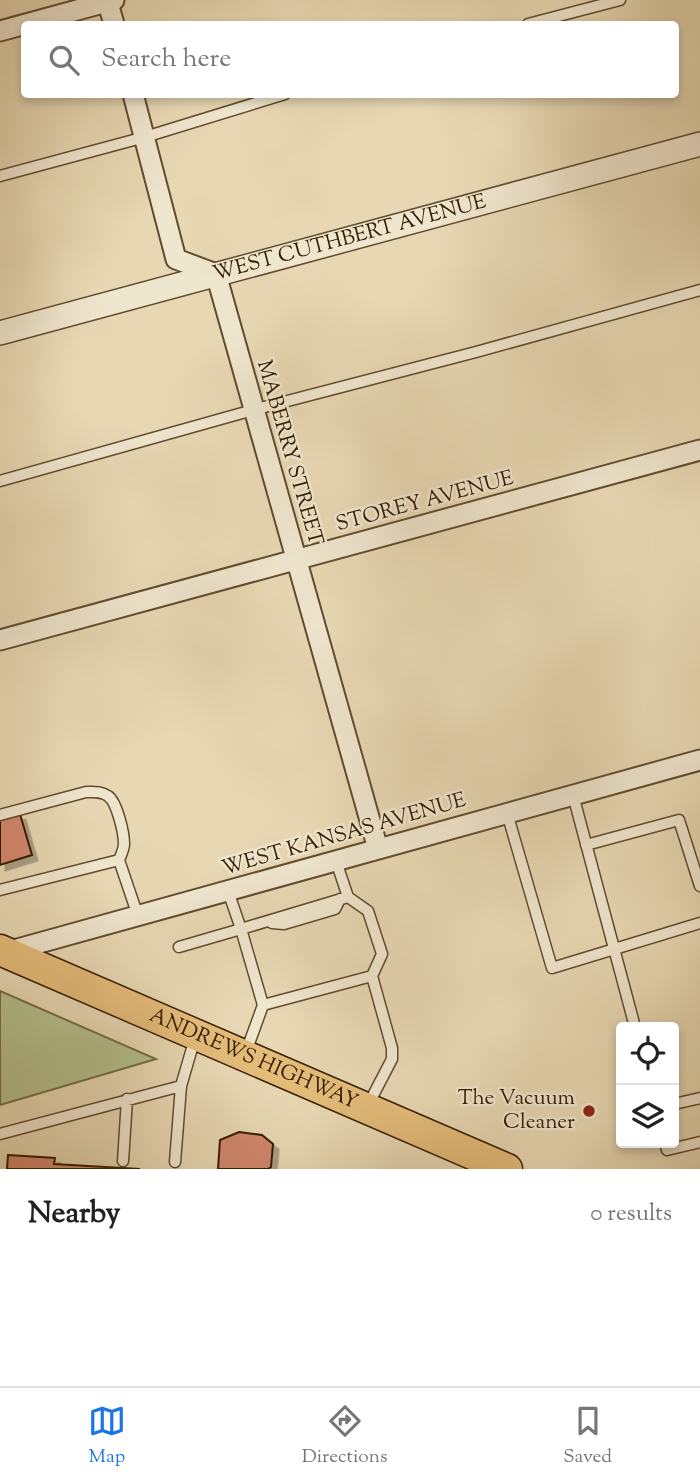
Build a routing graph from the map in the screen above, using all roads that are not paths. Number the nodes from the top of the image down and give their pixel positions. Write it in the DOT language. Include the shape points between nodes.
graph roads {
  1 [pos="620,0"];
  2 [pos="109,1"];
  3 [pos="36,21"];
  4 [pos="113,21"];
  5 [pos="540,21"];
  6 [pos="21,25"];
  7 [pos="0,31"];
  8 [pos="134,98"];
  9 [pos="272,98"];
  10 [pos="145,137"];
  11 [pos="700,144"];
  12 [pos="0,176"];
  13 [pos="216,274"];
  14 [pos="700,290"];
  15 [pos="0,333"];
  16 [pos="253,410"];
  17 [pos="700,450"];
  18 [pos="0,481"];
  19 [pos="296,561"];
  20 [pos="0,640"];
  21 [pos="700,760"];
  22 [pos="573,795"];
  23 [pos="508,813"];
  24 [pos="0,815"];
  25 [pos="586,845"];
  26 [pos="378,849"];
  27 [pos="119,860"];
  28 [pos="336,861"];
  29 [pos="700,886"];
  30 [pos="0,890"];
  31 [pos="228,891"];
  32 [pos="344,898"];
  33 [pos="138,916"];
  34 [pos="700,923"];
  35 [pos="241,929"];
  36 [pos="179,947"];
  37 [pos="614,950"];
  38 [pos="2,953"];
  39 [pos="372,976"];
  40 [pos="262,1005"];
  41 [pos="634,1022"];
  42 [pos="196,1035"];
  43 [pos="245,1056"];
  44 [pos="181,1086"];
  45 [pos="700,1098"];
  46 [pos="127,1099"];
  47 [pos="679,1103"];
  48 [pos="367,1107"];
  49 [pos="0,1134"];
  50 [pos="700,1142"];
  51 [pos="679,1147"];
  52 [pos="123,1161"];
  53 [pos="174,1162"];
  54 [pos="498,1167"];
  1 -- 5 [label="lane"];
  2 -- 3 [label="street"];
  2 -- 4 [label="street"];
  6 -- 7 [label="street"];
  8 -- 10 [label="street"];
  9 -- 10 [label="lane"];
  10 -- 12 [label="lane"];
  10 -- 13 [label="street" via="176,260"];
  11 -- 13 [label="street, WEST CUTHBERT AVENUE"];
  13 -- 15 [label="street, WEST CUTHBERT AVENUE"];
  13 -- 16 [label="street, MABERRY STREET"];
  14 -- 16 [label="lane"];
  16 -- 18 [label="lane"];
  16 -- 19 [label="street, MABERRY STREET"];
  17 -- 19 [label="street, STOREY AVENUE"];
  19 -- 20 [label="street, STOREY AVENUE"];
  19 -- 26 [label="street, MABERRY STREET"];
  21 -- 22 [label="street, WEST KANSAS AVENUE"];
  22 -- 23 [label="street, WEST KANSAS AVENUE"];
  22 -- 25 [label="lane"];
  23 -- 26 [label="street, WEST KANSAS AVENUE"];
  23 -- 37 [label="lane" via="552,968"];
  24 -- 27 [label="lane" via="86,792 107,795 113,801 125,846"];
  25 -- 29 [label="lane" via="679,820"];
  25 -- 37 [label="lane"];
  26 -- 28 [label="street, WEST KANSAS AVENUE"];
  27 -- 30 [label="lane"];
  27 -- 33 [label="lane"];
  28 -- 31 [label="street, WEST KANSAS AVENUE"];
  28 -- 32 [label="lane"];
  31 -- 33 [label="street, WEST KANSAS AVENUE"];
  31 -- 35 [label="lane"];
  32 -- 35 [label="lane"];
  32 -- 39 [label="lane" via="368,911 382,954"];
  33 -- 38 [label="street, WEST KANSAS AVENUE"];
  34 -- 37 [label="lane"];
  35 -- 36 [label="lane"];
  35 -- 40 [label="lane"];
  37 -- 41 [label="lane"];
  38 -- 42 [label="main road, ANDREWS HIGHWAY"];
  39 -- 40 [label="lane"];
  39 -- 48 [label="lane" via="392,1059"];
  40 -- 43 [label="lane"];
  42 -- 43 [label="main road, ANDREWS HIGHWAY"];
  42 -- 44 [label="lane"];
  43 -- 48 [label="main road, ANDREWS HIGHWAY"];
  44 -- 46 [label="lane"];
  44 -- 53 [label="lane"];
  45 -- 47 [label="lane"];
  46 -- 49 [label="lane"];
  46 -- 52 [label="lane"];
  48 -- 54 [label="main road, ANDREWS HIGHWAY"];
  50 -- 51 [label="lane"];
}
